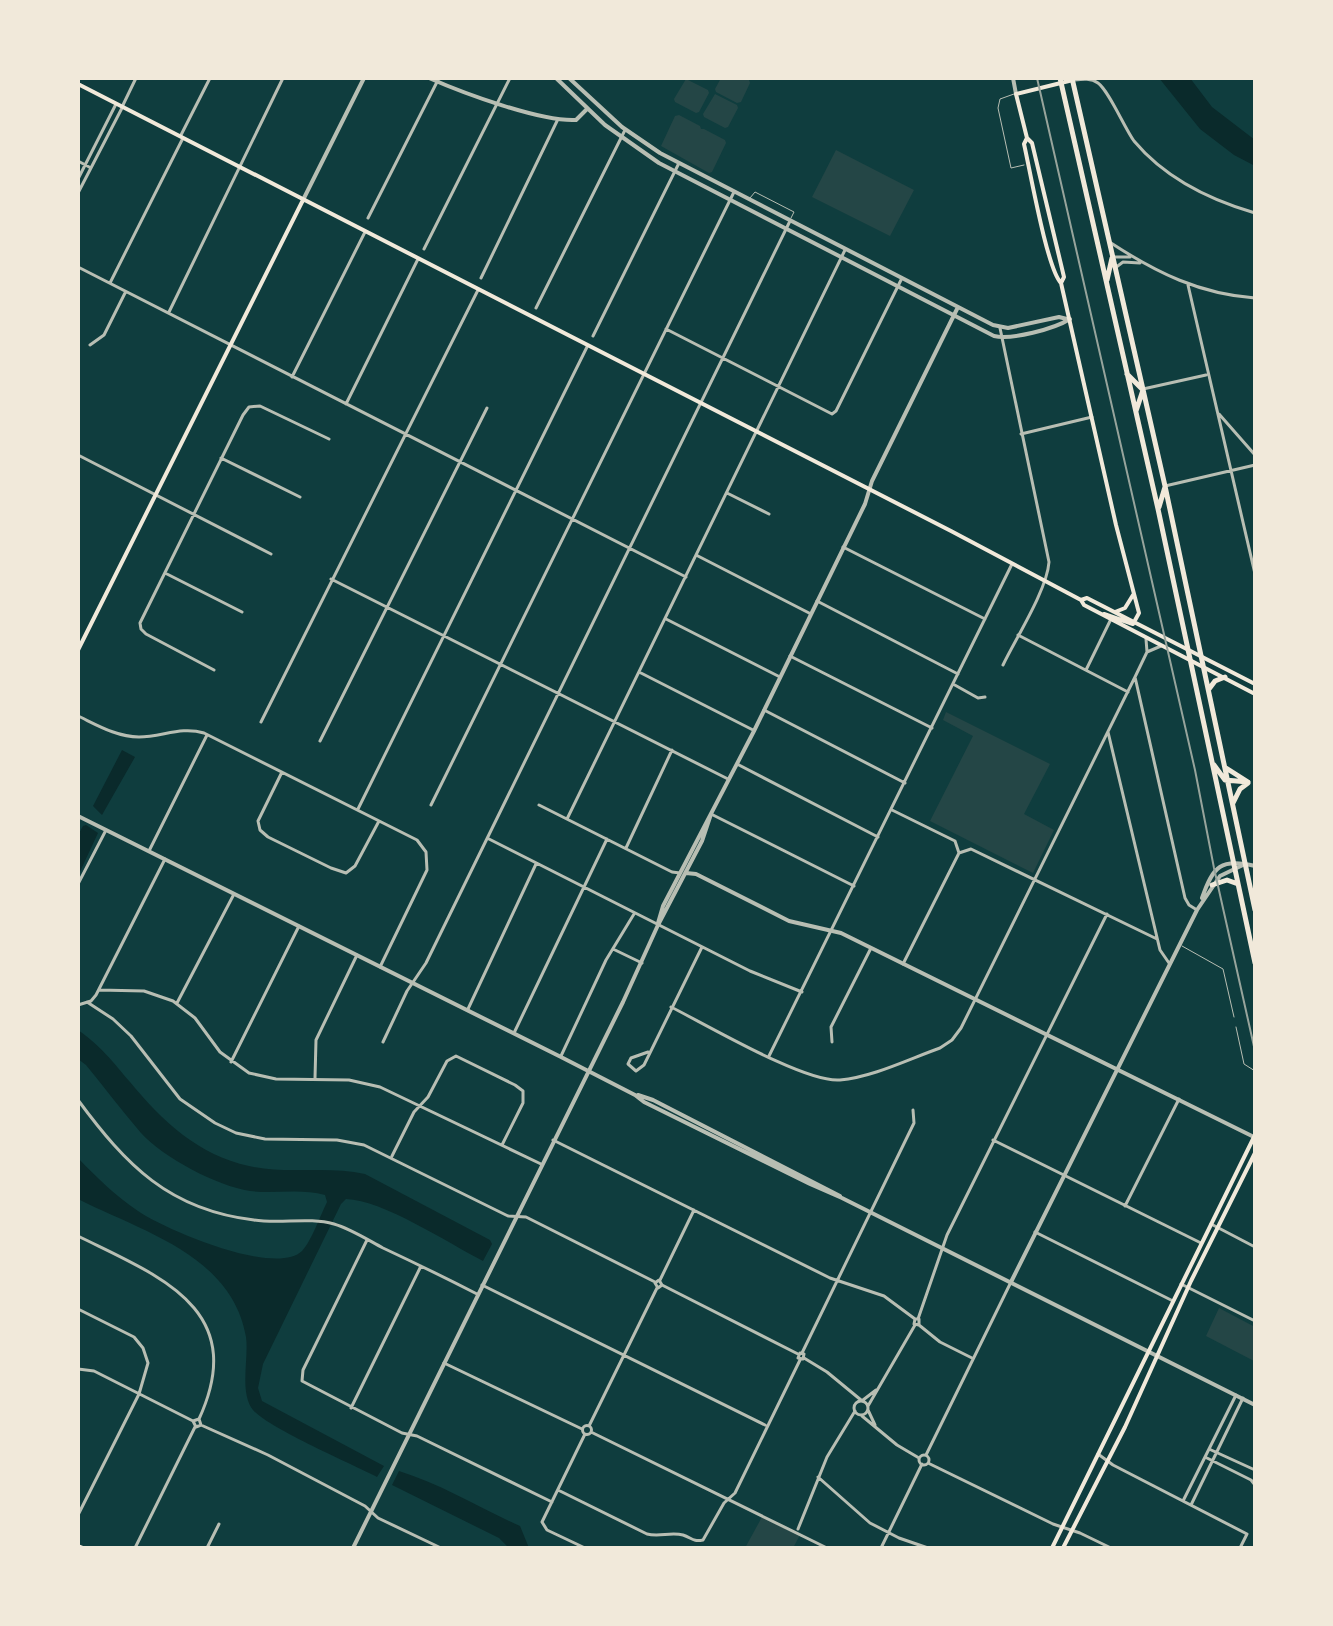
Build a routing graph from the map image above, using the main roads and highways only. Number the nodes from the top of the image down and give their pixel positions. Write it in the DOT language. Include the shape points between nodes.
graph roads {
  1 [pos="1073,79"];
  2 [pos="1060,81"];
  3 [pos="78,84"];
  4 [pos="1027,138"];
  5 [pos="303,200"];
  6 [pos="1098,245"];
  7 [pos="1113,257"];
  8 [pos="1106,282"];
  9 [pos="1061,283"];
  10 [pos="1127,374"];
  11 [pos="1143,389"];
  12 [pos="1136,411"];
  13 [pos="1149,469"];
  14 [pos="1165,486"];
  15 [pos="1158,509"];
  16 [pos="1134,593"];
  17 [pos="1081,600"];
  18 [pos="1115,612"];
  19 [pos="1102,614"];
  20 [pos="1135,623"];
  21 [pos="78,650"];
  22 [pos="1189,650"];
  23 [pos="1201,656"];
  24 [pos="1191,659"];
  25 [pos="1203,666"];
  26 [pos="1225,677"];
  27 [pos="1255,684"];
  28 [pos="1209,690"];
  29 [pos="1255,694"];
  30 [pos="1214,764"];
  31 [pos="1225,768"];
  32 [pos="1228,782"];
  33 [pos="1248,782"];
  34 [pos="1233,804"];
  35 [pos="1212,885"];
  36 [pos="1239,885"];
  37 [pos="1255,910"];
  38 [pos="1255,963"];
  39 [pos="1255,1136"];
  40 [pos="1255,1153"];
  41 [pos="1052,1548"];
  42 [pos="1063,1548"];
  1 -- 2 [label="main road"];
  1 -- 7 [label="highway"];
  2 -- 4 [label="main road" via="1016,94"];
  2 -- 6 [label="highway"];
  3 -- 5 [label="main road"];
  4 -- 9 [label="main road" via="1024,144"];
  4 -- 9 [label="main road" via="1064,277"];
  5 -- 17 [label="main road"];
  5 -- 21 [label="main road"];
  6 -- 7 [label="highway"];
  6 -- 8 [label="highway"];
  7 -- 8 [label="highway"];
  7 -- 11 [label="highway"];
  8 -- 10 [label="highway"];
  9 -- 16 [label="main road"];
  10 -- 11 [label="highway"];
  10 -- 12 [label="highway"];
  11 -- 12 [label="highway"];
  11 -- 14 [label="highway"];
  12 -- 13 [label="highway"];
  13 -- 14 [label="highway"];
  13 -- 15 [label="highway"];
  14 -- 15 [label="highway"];
  14 -- 23 [label="highway"];
  15 -- 22 [label="highway"];
  16 -- 18 [label="main road" via="1127,607"];
  16 -- 20 [label="main road" via="1139,613"];
  17 -- 18 [label="main road"];
  17 -- 19 [label="main road"];
  18 -- 20 [label="main road"];
  19 -- 20 [label="main road"];
  19 -- 24 [label="main road"];
  20 -- 22 [label="main road"];
  22 -- 23 [label="main road"];
  22 -- 24 [label="highway"];
  23 -- 25 [label="highway"];
  23 -- 27 [label="main road"];
  24 -- 25 [label="main road"];
  24 -- 30 [label="highway"];
  25 -- 26 [label="main road"];
  25 -- 28 [label="highway"];
  26 -- 28 [label="highway"];
  26 -- 29 [label="main road"];
  28 -- 31 [label="highway"];
  30 -- 32 [label="highway"];
  30 -- 36 [label="highway"];
  31 -- 32 [label="highway"];
  31 -- 33 [label="highway"];
  32 -- 33 [label="highway"];
  32 -- 34 [label="highway"];
  33 -- 34 [label="highway"];
  34 -- 37 [label="highway"];
  35 -- 36 [label="highway" via="1227,880"];
  36 -- 38 [label="highway"];
  39 -- 41 [label="main road"];
  40 -- 42 [label="main road"];
}
